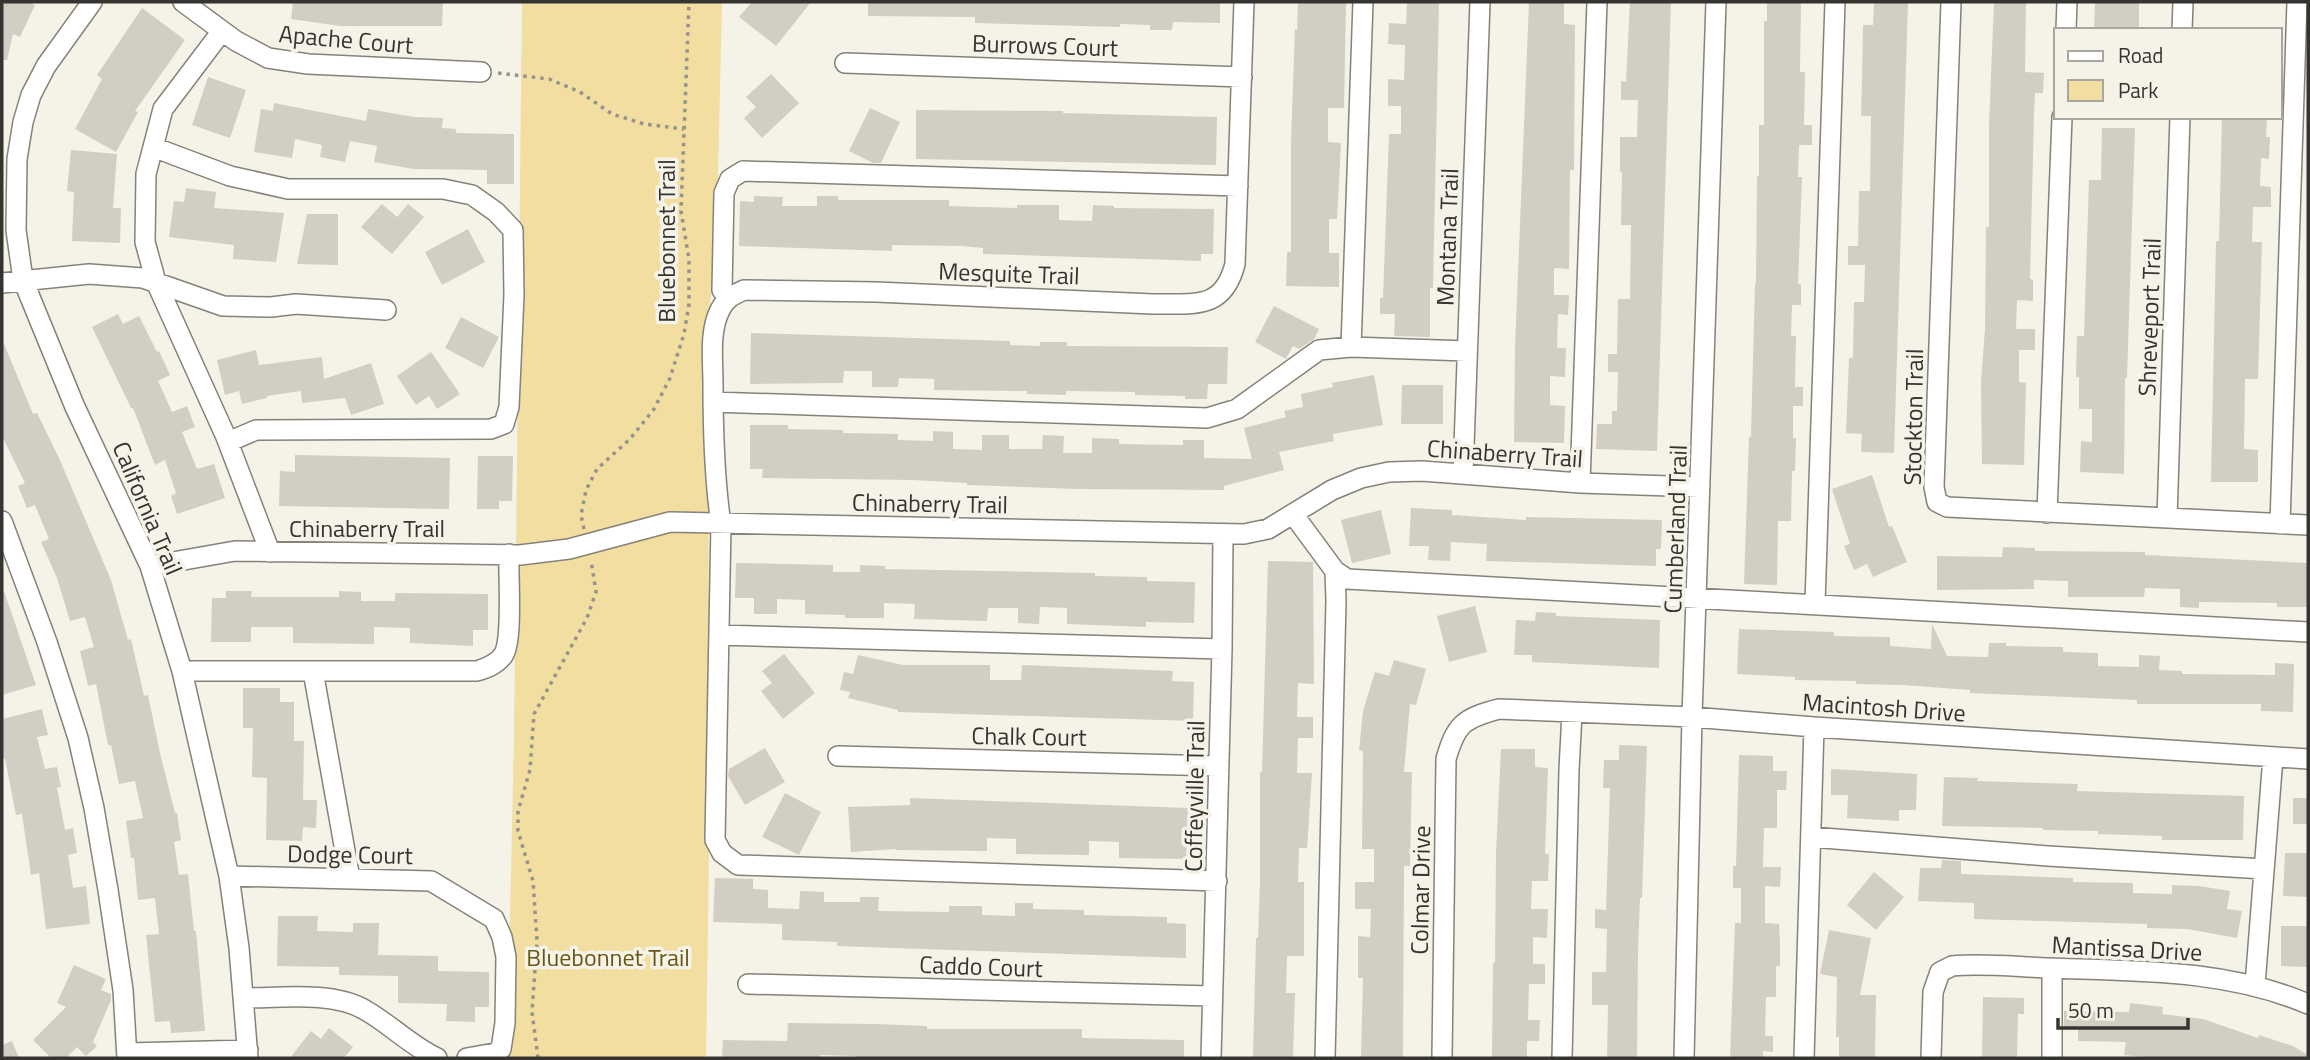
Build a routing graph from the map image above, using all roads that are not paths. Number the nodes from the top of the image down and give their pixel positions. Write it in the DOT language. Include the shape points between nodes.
graph roads {
  1 [pos="92,2"];
  2 [pos="183,2"];
  3 [pos="1244,2"];
  4 [pos="1363,2"];
  5 [pos="1480,2"];
  6 [pos="1597,2"];
  7 [pos="1716,2"];
  8 [pos="1835,2"];
  9 [pos="1951,2"];
  10 [pos="2067,2"];
  11 [pos="2183,2"];
  12 [pos="2297,2"];
  13 [pos="2066,28"];
  14 [pos="2182,28"];
  15 [pos="222,31"];
  16 [pos="845,63"];
  17 [pos="481,72"];
  18 [pos="1242,76"];
  19 [pos="2062,119"];
  20 [pos="2180,119"];
  21 [pos="153,147"];
  22 [pos="1238,186"];
  23 [pos="23,280"];
  24 [pos="156,282"];
  25 [pos="2,283"];
  26 [pos="729,297"];
  27 [pos="386,310"];
  28 [pos="1351,346"];
  29 [pos="1467,351"];
  30 [pos="713,402"];
  31 [pos="228,442"];
  32 [pos="1463,474"];
  33 [pos="1580,483"];
  34 [pos="1700,487"];
  35 [pos="2048,513"];
  36 [pos="1293,514"];
  37 [pos="2167,518"];
  38 [pos="2,521"];
  39 [pos="721,524"];
  40 [pos="2280,524"];
  41 [pos="2308,525"];
  42 [pos="1223,535"];
  43 [pos="270,552"];
  44 [pos="509,555"];
  45 [pos="150,566"];
  46 [pos="1335,571"];
  47 [pos="1697,597"];
  48 [pos="1815,603"];
  49 [pos="2308,632"];
  50 [pos="719,635"];
  51 [pos="1222,649"];
  52 [pos="182,671"];
  53 [pos="313,671"];
  54 [pos="1572,713"];
  55 [pos="1692,717"];
  56 [pos="1460,725"];
  57 [pos="1814,727"];
  58 [pos="838,756"];
  59 [pos="2273,757"];
  60 [pos="2308,759"];
  61 [pos="1218,765"];
  62 [pos="1811,837"];
  63 [pos="2264,869"];
  64 [pos="229,876"];
  65 [pos="350,879"];
  66 [pos="1217,881"];
  67 [pos="2052,968"];
  68 [pos="748,984"];
  69 [pos="2255,985"];
  70 [pos="1212,996"];
  71 [pos="243,999"];
  72 [pos="2308,1004"];
  73 [pos="248,1054"];
  74 [pos="128,1055"];
  75 [pos="437,1058"];
  76 [pos="467,1058"];
  77 [pos="1211,1058"];
  78 [pos="1325,1058"];
  79 [pos="1442,1058"];
  80 [pos="1562,1058"];
  81 [pos="1684,1058"];
  82 [pos="1804,1058"];
  83 [pos="1931,1058"];
  84 [pos="2052,1058"];
  1 -- 23 [label="street, California Trail" via="46,66 23,122 15,199"];
  2 -- 15 [label="street, Apache Court"];
  3 -- 18 [label="street, Mesquite Trail"];
  4 -- 28 [label="street"];
  5 -- 29 [label="street, Montana Trail"];
  6 -- 33 [label="street"];
  7 -- 34 [label="street, Cumberland Trail"];
  8 -- 48 [label="street"];
  9 -- 35 [label="street, Stockton Trail" via="1934,473 1937,502 1947,507"];
  10 -- 13 [label="street"];
  11 -- 14 [label="street"];
  12 -- 40 [label="street"];
  15 -- 17 [label="street, Apache Court" via="268,58"];
  15 -- 21 [label="street" via="163,109"];
  16 -- 18 [label="street, Burrows Court"];
  18 -- 22 [label="street, Mesquite Trail"];
  19 -- 35 [label="street"];
  20 -- 37 [label="street, Shreveport Trail"];
  21 -- 24 [label="street" via="146,174 145,242"];
  21 -- 31 [label="street" via="230,176 289,189 443,189 472,195 513,230 509,407 504,424 456,430 256,430"];
  22 -- 26 [label="street, Mesquite Trail" via="1231,279 1225,291 1198,303 744,290"];
  22 -- 26 [label="street" via="743,171 730,179 724,193 722,290"];
  23 -- 24 [label="street" via="89,274"];
  23 -- 25 [label="street"];
  23 -- 45 [label="street, California Trail" via="75,407"];
  24 -- 27 [label="street" via="223,306 296,304"];
  24 -- 31 [label="street"];
  26 -- 30 [label="street" via="712,334"];
  28 -- 29 [label="street"];
  28 -- 30 [label="street" via="1319,350 1237,409 1207,418"];
  29 -- 32 [label="street, Montana Trail"];
  30 -- 39 [label="street"];
  31 -- 43 [label="street"];
  32 -- 33 [label="street, Chinaberry Trail"];
  32 -- 36 [label="street, Chinaberry Trail" via="1400,472 1361,478"];
  33 -- 34 [label="street, Chinaberry Trail"];
  34 -- 47 [label="street, Cumberland Trail"];
  35 -- 37 [label="street, Stockton Trail"];
  36 -- 42 [label="street, Chinaberry Trail" via="1268,529"];
  36 -- 46 [label="street"];
  37 -- 40 [label="street, Stockton Trail"];
  38 -- 74 [label="street" via="78,738 108,890"];
  39 -- 42 [label="street, Chinaberry Trail"];
  39 -- 44 [label="street, Chinaberry Trail" via="670,522 569,548"];
  39 -- 50 [label="street"];
  40 -- 41 [label="street, Stockton Trail"];
  42 -- 51 [label="street, Coffeyville Trail"];
  43 -- 44 [label="street, Chinaberry Trail"];
  43 -- 45 [label="street, Chinaberry Trail" via="214,553"];
  44 -- 53 [label="street" via="508,631 504,653 491,666 477,671"];
  45 -- 52 [label="street, California Trail"];
  46 -- 47 [label="street" via="1347,579"];
  46 -- 78 [label="street"];
  47 -- 48 [label="street"];
  47 -- 55 [label="street, Cumberland Trail"];
  48 -- 49 [label="street"];
  50 -- 51 [label="street"];
  50 -- 66 [label="street" via="715,840 722,853 738,865"];
  51 -- 61 [label="street, Coffeyville Trail"];
  52 -- 53 [label="street"];
  52 -- 64 [label="street, California Trail"];
  53 -- 65 [label="street"];
  54 -- 55 [label="street, Macintosh Drive"];
  54 -- 56 [label="street, Macintosh Drive" via="1499,709"];
  54 -- 80 [label="street"];
  55 -- 57 [label="street, Macintosh Drive"];
  55 -- 81 [label="street, Cumberland Trail"];
  56 -- 79 [label="street, Colmar Drive" via="1446,759"];
  57 -- 59 [label="street, Macintosh Drive"];
  57 -- 62 [label="street"];
  58 -- 61 [label="street, Chalk Court"];
  59 -- 60 [label="street, Macintosh Drive"];
  59 -- 63 [label="street"];
  61 -- 66 [label="street, Coffeyville Trail"];
  62 -- 63 [label="street"];
  62 -- 82 [label="street"];
  63 -- 69 [label="street"];
  64 -- 65 [label="street, Dodge Court"];
  64 -- 71 [label="street, California Trail"];
  65 -- 76 [label="street, Dodge Court" via="432,881 494,919 506,957 501,1049"];
  66 -- 70 [label="street, Coffeyville Trail"];
  67 -- 69 [label="street, Mantissa Drive" via="2210,976"];
  67 -- 83 [label="street, Mantissa Drive" via="1965,965 1940,972 1933,992"];
  67 -- 84 [label="street"];
  68 -- 70 [label="street, Caddo Court"];
  69 -- 72 [label="street, Mantissa Drive"];
  70 -- 77 [label="street, Coffeyville Trail"];
  71 -- 73 [label="street, California Trail"];
  71 -- 75 [label="street" via="337,999 364,1009"];
  73 -- 74 [label="street"];
}
